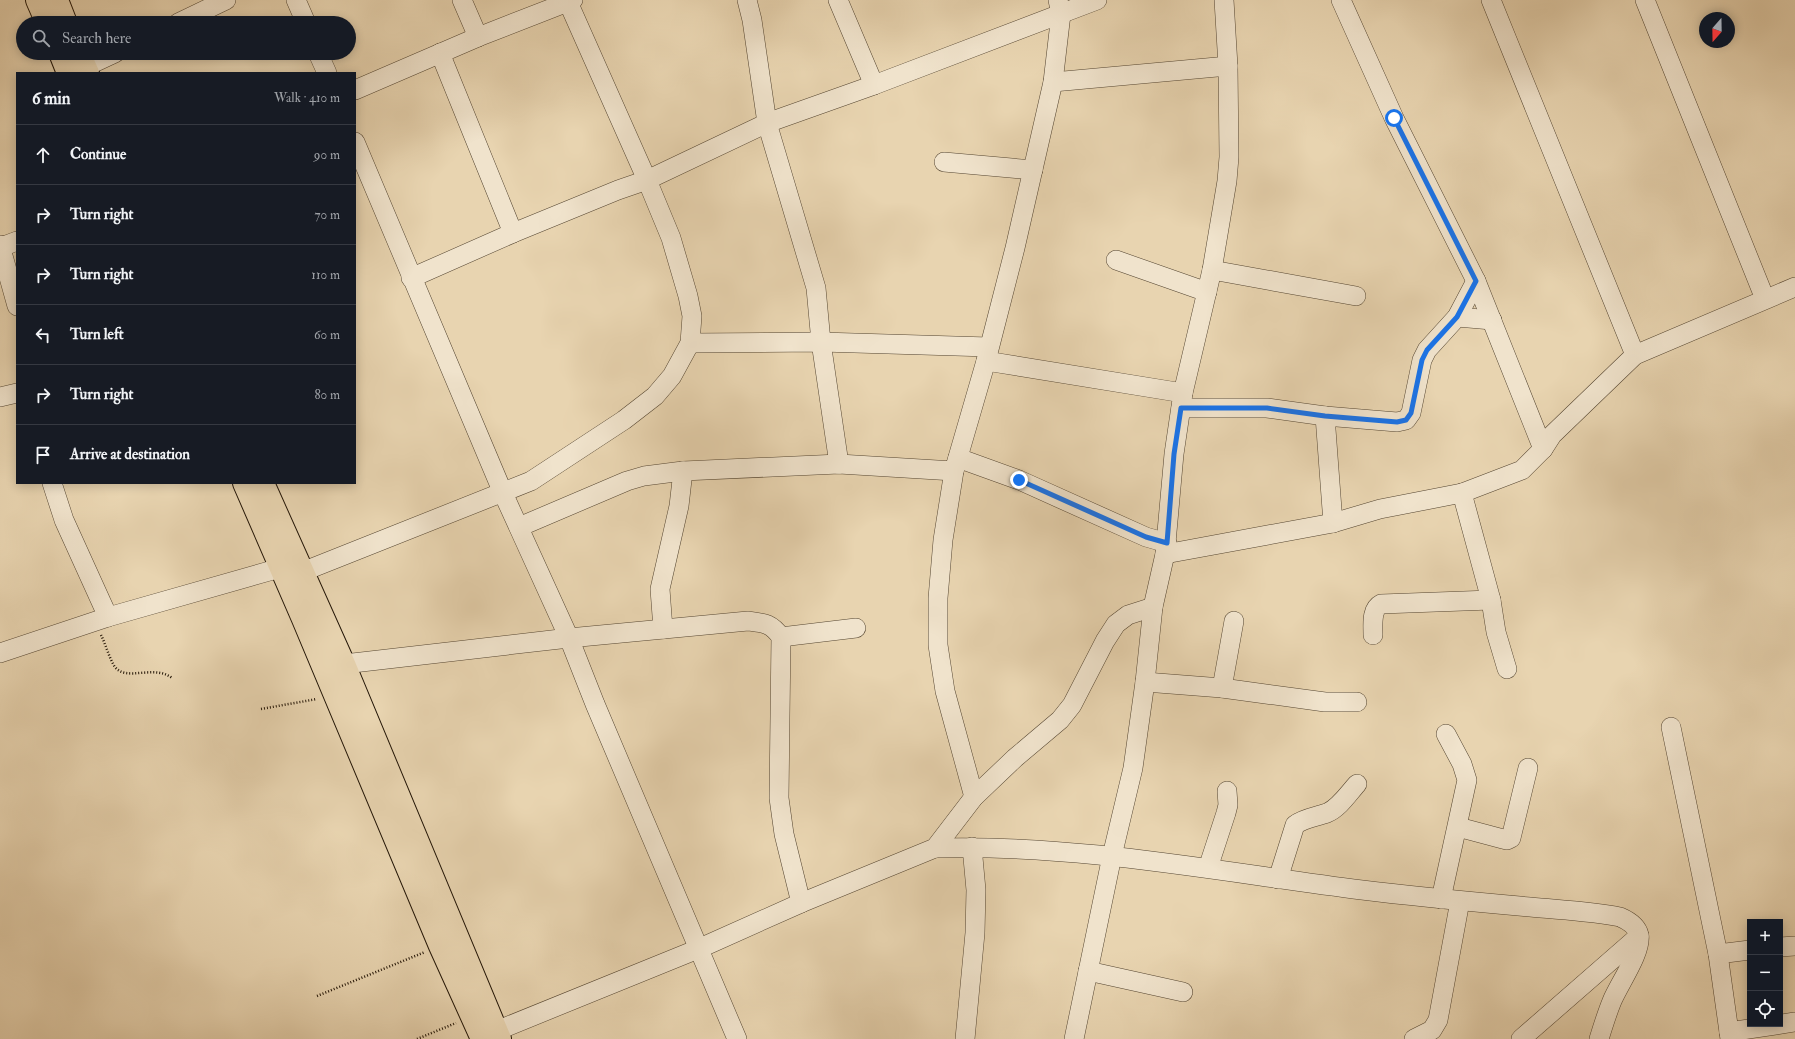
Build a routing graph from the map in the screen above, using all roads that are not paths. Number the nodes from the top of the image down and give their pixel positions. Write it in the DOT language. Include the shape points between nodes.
graph roads {
  1 [pos="37,0"];
  2 [pos="57,0"];
  3 [pos="226,0"];
  4 [pos="296,0"];
  5 [pos="462,0"];
  6 [pos="747,0"];
  7 [pos="838,0"];
  8 [pos="1097,0"];
  9 [pos="1224,0"];
  10 [pos="1341,0"];
  11 [pos="1491,0"];
  12 [pos="1645,0"];
  13 [pos="570,1"];
  14 [pos="1060,7"];
  15 [pos="44,16"];
  16 [pos="63,16"];
  17 [pos="193,16"];
  18 [pos="303,16"];
  19 [pos="478,37"];
  20 [pos="440,53"];
  21 [pos="70,60"];
  22 [pos="98,60"];
  23 [pos="321,60"];
  24 [pos="1228,66"];
  25 [pos="80,67"];
  26 [pos="327,72"];
  27 [pos="1053,82"];
  28 [pos="874,85"];
  29 [pos="356,90"];
  30 [pos="767,123"];
  31 [pos="356,144"];
  32 [pos="944,162"];
  33 [pos="1033,170"];
  34 [pos="647,180"];
  35 [pos="513,233"];
  36 [pos="6,244"];
  37 [pos="1116,260"];
  38 [pos="1212,270"];
  39 [pos="411,278"];
  40 [pos="1476,281"];
  41 [pos="1795,287"];
  42 [pos="1207,292"];
  43 [pos="1356,296"];
  44 [pos="1765,299"];
  45 [pos="16,300"];
  46 [pos="1457,317"];
  47 [pos="1492,320"];
  48 [pos="821,342"];
  49 [pos="690,343"];
  50 [pos="988,354"];
  51 [pos="1635,355"];
  52 [pos="16,393"];
  53 [pos="0,397"];
  54 [pos="1182,400"];
  55 [pos="1325,416"];
  56 [pos="1543,450"];
  57 [pos="839,464"];
  58 [pos="956,464"];
  59 [pos="683,471"];
  60 [pos="52,484"];
  61 [pos="244,484"];
  62 [pos="263,484"];
  63 [pos="504,493"];
  64 [pos="1462,493"];
  65 [pos="1333,523"];
  66 [pos="519,527"];
  67 [pos="1166,548"];
  68 [pos="280,568"];
  69 [pos="302,572"];
  70 [pos="1491,600"];
  71 [pos="1153,607"];
  72 [pos="102,619"];
  73 [pos="1234,621"];
  74 [pos="856,628"];
  75 [pos="663,630"];
  76 [pos="1373,635"];
  77 [pos="781,637"];
  78 [pos="569,638"];
  79 [pos="0,653"];
  80 [pos="344,664"];
  81 [pos="1507,669"];
  82 [pos="1145,682"];
  83 [pos="1222,688"];
  84 [pos="1357,702"];
  85 [pos="1671,727"];
  86 [pos="1446,734"];
  87 [pos="1528,768"];
  88 [pos="1357,784"];
  89 [pos="1227,791"];
  90 [pos="974,797"];
  91 [pos="1458,827"];
  92 [pos="972,847"];
  93 [pos="935,848"];
  94 [pos="1112,856"];
  95 [pos="1208,868"];
  96 [pos="1278,879"];
  97 [pos="1441,899"];
  98 [pos="1460,901"];
  99 [pos="801,903"];
  100 [pos="1639,936"];
  101 [pos="1795,946"];
  102 [pos="1783,947"];
  103 [pos="698,949"];
  104 [pos="1747,950"];
  105 [pos="1718,954"];
  106 [pos="1088,971"];
  107 [pos="1183,992"];
  108 [pos="1795,1022"];
  109 [pos="492,1036"];
  110 [pos="1730,1036"];
  111 [pos="737,1039"];
  112 [pos="964,1039"];
  113 [pos="1074,1039"];
  114 [pos="1414,1039"];
  115 [pos="1521,1039"];
  116 [pos="1599,1039"];
  1 -- 15 [label="main road"];
  2 -- 16 [label="main road"];
  3 -- 17 [label="street"];
  4 -- 18 [label="street"];
  5 -- 19 [label="street"];
  6 -- 30 [label="street"];
  7 -- 28 [label="street"];
  8 -- 14 [label="street"];
  9 -- 24 [label="street"];
  10 -- 40 [label="street" via="1394,118"];
  11 -- 51 [label="street"];
  12 -- 44 [label="street"];
  13 -- 19 [label="street"];
  13 -- 34 [label="street"];
  14 -- 27 [label="street"];
  14 -- 28 [label="street"];
  19 -- 20 [label="street"];
  20 -- 29 [label="street"];
  20 -- 35 [label="street"];
  21 -- 25 [label="main road"];
  22 -- 25 [label="street"];
  23 -- 26 [label="street"];
  24 -- 27 [label="street"];
  24 -- 38 [label="street" via="1229,157"];
  27 -- 33 [label="street"];
  28 -- 30 [label="street"];
  30 -- 34 [label="street"];
  30 -- 48 [label="street" via="816,288"];
  31 -- 39 [label="street"];
  32 -- 33 [label="street"];
  33 -- 50 [label="street" via="1016,248"];
  34 -- 35 [label="street"];
  34 -- 49 [label="street" via="671,238 688,296 692,316"];
  35 -- 39 [label="street"];
  36 -- 45 [label="street"];
  37 -- 42 [label="street"];
  38 -- 42 [label="street"];
  38 -- 43 [label="street"];
  39 -- 63 [label="street"];
  40 -- 46 [label="street"];
  40 -- 47 [label="street"];
  41 -- 44 [label="street"];
  42 -- 54 [label="street"];
  44 -- 51 [label="street"];
  46 -- 47 [label="street"];
  46 -- 55 [label="street" via="1427,350 1422,360 1411,413 1406,420 1397,422"];
  47 -- 56 [label="street"];
  48 -- 49 [label="street"];
  48 -- 50 [label="street"];
  48 -- 57 [label="street"];
  49 -- 63 [label="street" via="672,376 655,396 563,461 531,481"];
  50 -- 54 [label="street"];
  50 -- 58 [label="street"];
  51 -- 56 [label="street" via="1552,435"];
  52 -- 53 [label="street"];
  54 -- 55 [label="street"];
  54 -- 67 [label="street" via="1174,454"];
  55 -- 65 [label="street"];
  56 -- 64 [label="street" via="1522,470"];
  57 -- 58 [label="street"];
  57 -- 59 [label="street"];
  58 -- 67 [label="street" via="1019,480"];
  58 -- 90 [label="street" via="943,540 938,598 938,645 945,692"];
  59 -- 66 [label="street" via="627,481"];
  59 -- 75 [label="street" via="673,538 660,589"];
  60 -- 72 [label="street"];
  61 -- 68 [label="main road"];
  62 -- 69 [label="main road"];
  63 -- 66 [label="street"];
  63 -- 69 [label="street"];
  64 -- 65 [label="street" via="1380,509"];
  64 -- 70 [label="street"];
  65 -- 67 [label="street"];
  66 -- 78 [label="street"];
  67 -- 71 [label="street"];
  68 -- 72 [label="street"];
  68 -- 109 [label="main road" via="440,946 469,1010"];
  69 -- 80 [label="main road"];
  70 -- 76 [label="street" via="1381,604 1374,611"];
  70 -- 81 [label="street" via="1496,632"];
  71 -- 82 [label="street"];
  71 -- 90 [label="street" via="1128,615 1116,624 1072,705 1060,720"];
  72 -- 79 [label="street"];
  73 -- 83 [label="street"];
  74 -- 77 [label="street"];
  75 -- 77 [label="street" via="748,621 764,623 774,628"];
  75 -- 78 [label="street"];
  77 -- 99 [label="street" via="779,798 784,834"];
  78 -- 80 [label="street"];
  78 -- 103 [label="street"];
  80 -- 109 [label="main road"];
  82 -- 83 [label="street"];
  82 -- 94 [label="street" via="1132,768"];
  83 -- 84 [label="street" via="1325,702"];
  85 -- 105 [label="street"];
  86 -- 91 [label="street" via="1462,764 1467,780"];
  87 -- 91 [label="street" via="1511,838 1507,840"];
  88 -- 96 [label="street" via="1336,808 1294,825"];
  89 -- 95 [label="street" via="1228,805"];
  90 -- 93 [label="street"];
  91 -- 97 [label="street"];
  92 -- 93 [label="street"];
  92 -- 94 [label="street"];
  92 -- 112 [label="street" via="976,890 975,933"];
  93 -- 99 [label="street"];
  94 -- 95 [label="street"];
  94 -- 106 [label="street"];
  95 -- 96 [label="street"];
  96 -- 97 [label="street"];
  97 -- 98 [label="street"];
  98 -- 100 [label="street" via="1620,916 1633,925"];
  98 -- 114 [label="street" via="1438,1020 1432,1030"];
  99 -- 103 [label="street"];
  100 -- 115 [label="street"];
  100 -- 116 [label="street" via="1633,959 1612,1001"];
  101 -- 102 [label="street"];
  103 -- 109 [label="street"];
  103 -- 111 [label="street"];
  104 -- 105 [label="street"];
  105 -- 110 [label="street"];
  106 -- 107 [label="street"];
  106 -- 113 [label="street"];
  108 -- 110 [label="street"];
}
